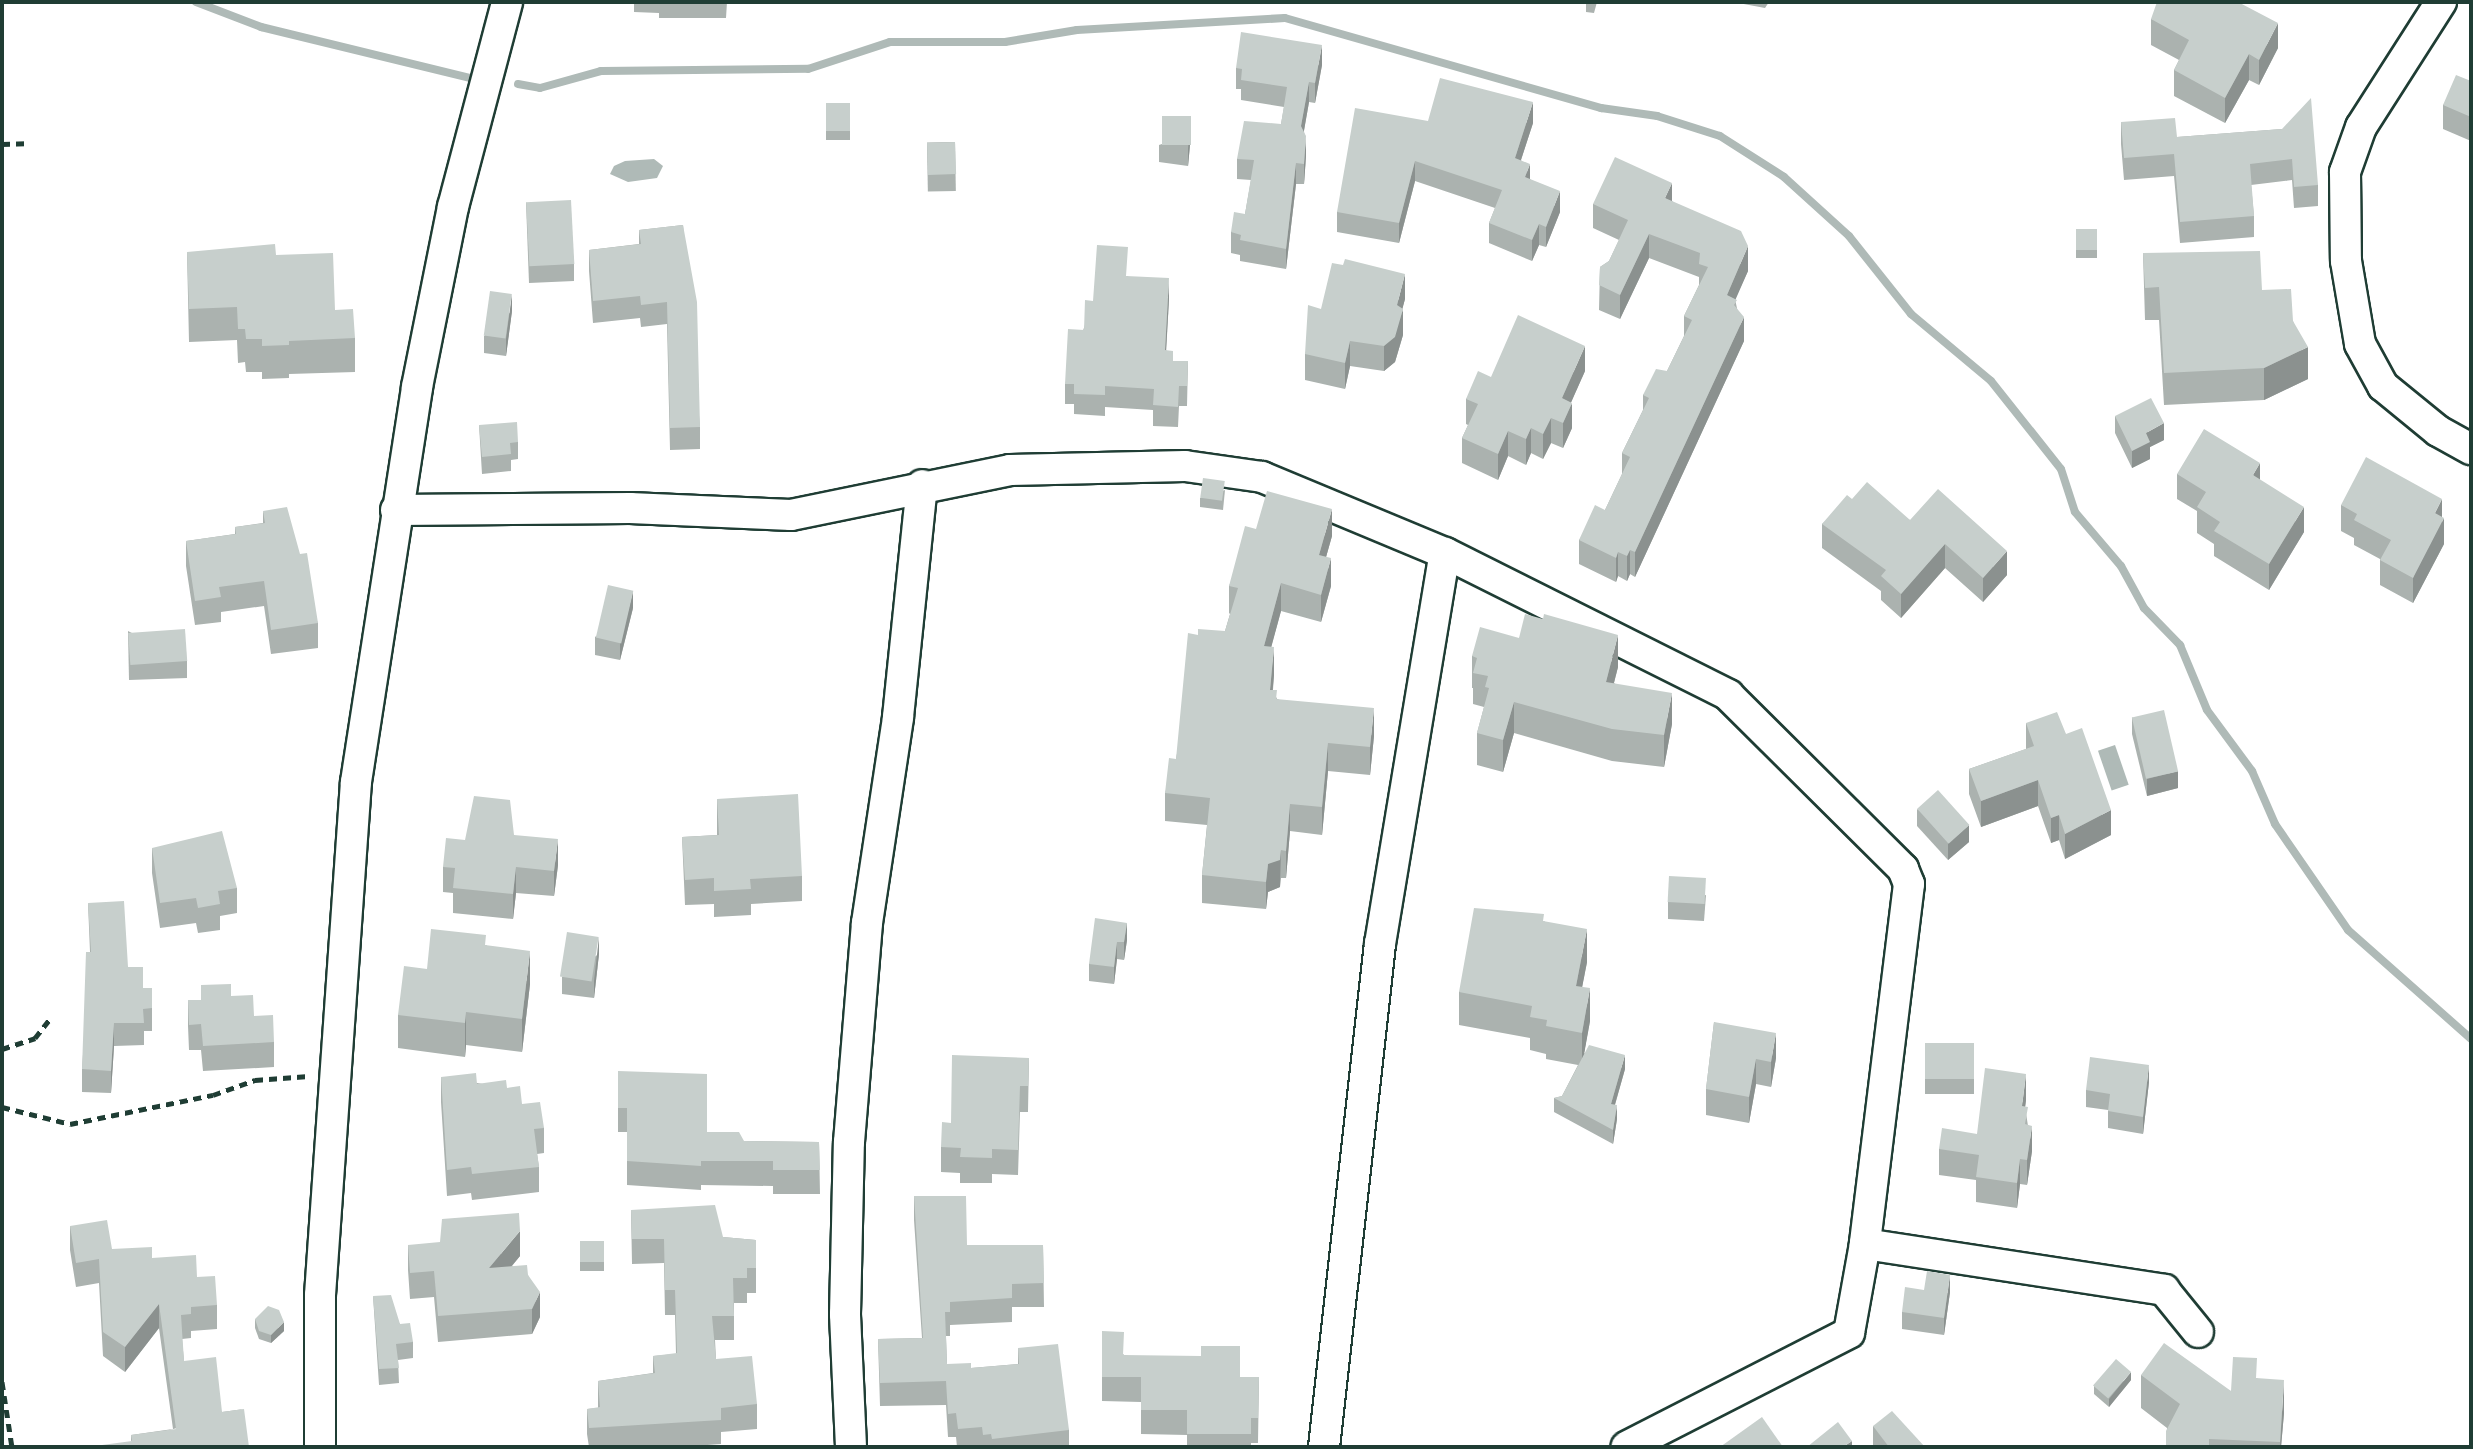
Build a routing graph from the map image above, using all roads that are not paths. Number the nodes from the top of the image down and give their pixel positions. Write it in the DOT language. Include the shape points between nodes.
graph roads {
  1 [pos="507,2"];
  2 [pos="2441,2"];
  3 [pos="2471,449"];
  4 [pos="922,485"];
  5 [pos="396,510"];
  6 [pos="1445,553"];
  7 [pos="1865,1244"];
  8 [pos="2198,1332"];
  9 [pos="320,1447"];
  10 [pos="851,1447"];
  11 [pos="1324,1447"];
  12 [pos="1626,1447"];
  1 -- 5 [label="street" via="453,207"];
  2 -- 3 [label="street" via="2361,127 2345,172 2346,261 2360,344 2383,386 2438,431"];
  4 -- 5 [label="street" via="791,515 630,508"];
  4 -- 6 [label="street" via="1010,470 1185,466 1262,477"];
  4 -- 10 [label="street" via="898,717 867,923 849,1142 845,1314"];
  5 -- 9 [label="street" via="348,847 320,1295"];
  6 -- 7 [label="street" via="1728,695 1903,869 1909,902"];
  6 -- 11 [label="street" via="1380,944"];
  7 -- 8 [label="street" via="2164,1290"];
  7 -- 12 [label="street" via="1849,1333"];
}
